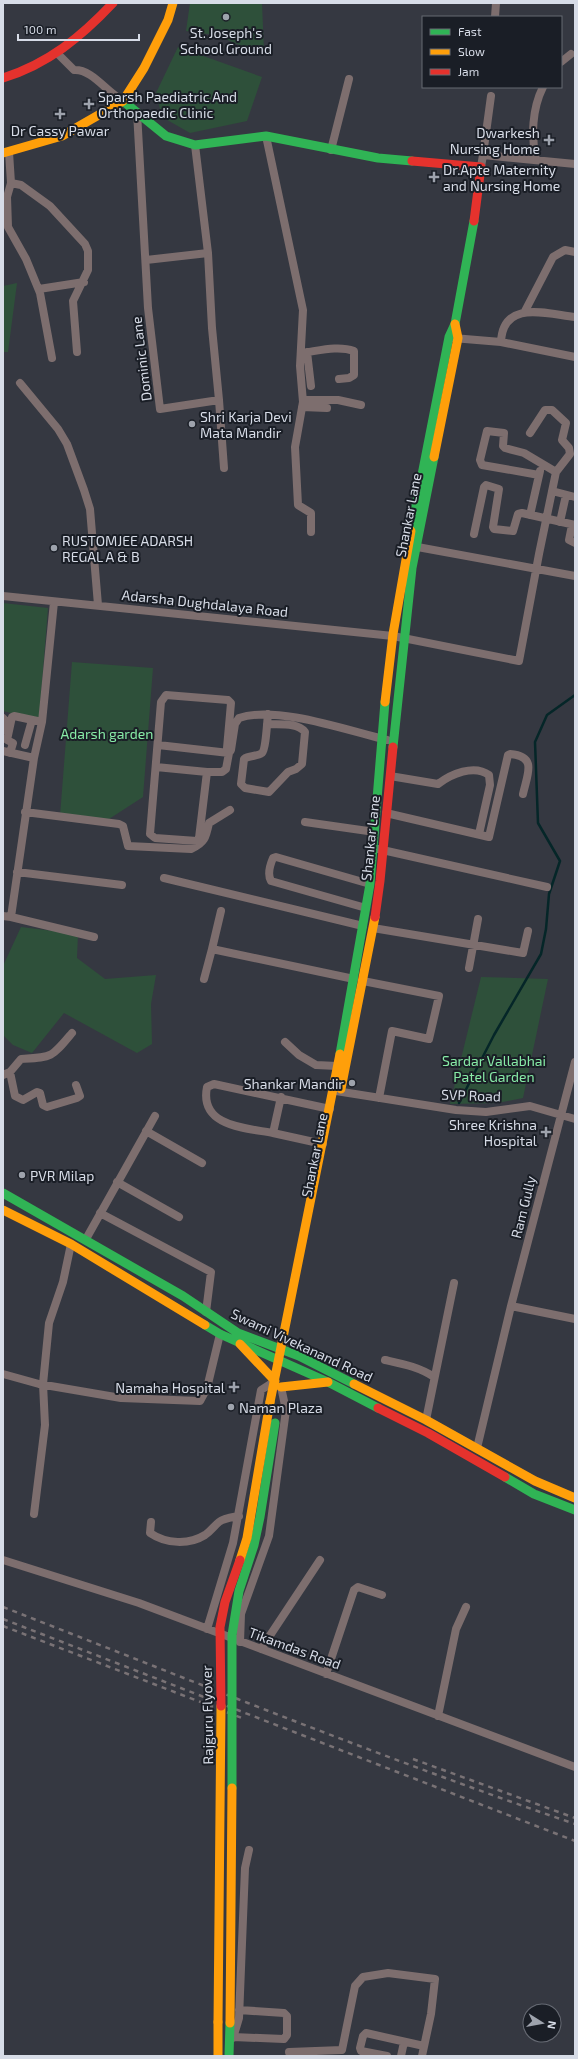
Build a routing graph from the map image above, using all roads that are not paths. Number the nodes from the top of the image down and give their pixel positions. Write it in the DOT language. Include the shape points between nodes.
graph roads {
  1 [pos="113,3"];
  2 [pos="496,3"];
  3 [pos="171,4"];
  4 [pos="495,16"];
  5 [pos="57,54"];
  6 [pos="571,54"];
  7 [pos="562,61"];
  8 [pos="3,78"];
  9 [pos="349,79"];
  10 [pos="542,88"];
  11 [pos="491,96"];
  12 [pos="119,98"];
  13 [pos="137,112"];
  14 [pos="266,136"];
  15 [pos="195,145"];
  16 [pos="331,150"];
  17 [pos="6,153"];
  18 [pos="483,155"];
  19 [pos="536,160"];
  20 [pos="575,164"];
  21 [pos="481,167"];
  22 [pos="11,183"];
  23 [pos="575,252"];
  24 [pos="208,253"];
  25 [pos="146,260"];
  26 [pos="84,282"];
  27 [pos="39,289"];
  28 [pos="575,309"];
  29 [pos="525,311"];
  30 [pos="572,317"];
  31 [pos="453,338"];
  32 [pos="501,342"];
  33 [pos="77,352"];
  34 [pos="304,353"];
  35 [pos="575,357"];
  36 [pos="52,358"];
  37 [pos="339,379"];
  38 [pos="20,383"];
  39 [pos="310,386"];
  40 [pos="218,400"];
  41 [pos="302,404"];
  42 [pos="361,405"];
  43 [pos="327,408"];
  44 [pos="530,433"];
  45 [pos="572,455"];
  46 [pos="542,464"];
  47 [pos="224,468"];
  48 [pos="556,472"];
  49 [pos="539,475"];
  50 [pos="552,490"];
  51 [pos="566,495"];
  52 [pos="575,497"];
  53 [pos="530,515"];
  54 [pos="546,518"];
  55 [pos="560,522"];
  56 [pos="574,525"];
  57 [pos="311,532"];
  58 [pos="474,534"];
  59 [pos="575,543"];
  60 [pos="412,546"];
  61 [pos="536,569"];
  62 [pos="575,576"];
  63 [pos="3,596"];
  64 [pos="54,602"];
  65 [pos="98,605"];
  66 [pos="393,636"];
  67 [pos="403,639"];
  68 [pos="235,714"];
  69 [pos="268,714"];
  70 [pos="246,716"];
  71 [pos="3,718"];
  72 [pos="32,720"];
  73 [pos="42,722"];
  74 [pos="267,724"];
  75 [pos="3,730"];
  76 [pos="383,739"];
  77 [pos="393,741"];
  78 [pos="18,744"];
  79 [pos="158,745"];
  80 [pos="6,752"];
  81 [pos="228,753"];
  82 [pos="34,758"];
  83 [pos="156,767"];
  84 [pos="207,772"];
  85 [pos="390,776"];
  86 [pos="523,794"];
  87 [pos="230,810"];
  88 [pos="25,812"];
  89 [pos="386,813"];
  90 [pos="305,822"];
  91 [pos="375,832"];
  92 [pos="479,834"];
  93 [pos="373,848"];
  94 [pos="384,849"];
  95 [pos="17,872"];
  96 [pos="164,878"];
  97 [pos="370,884"];
  98 [pos="122,885"];
  99 [pos="547,887"];
  100 [pos="366,908"];
  101 [pos="221,911"];
  102 [pos="7,917"];
  103 [pos="478,918"];
  104 [pos="363,926"];
  105 [pos="373,928"];
  106 [pos="528,931"];
  107 [pos="94,937"];
  108 [pos="474,944"];
  109 [pos="212,949"];
  110 [pos="469,968"];
  111 [pos="204,979"];
  112 [pos="358,980"];
  113 [pos="72,1033"];
  114 [pos="285,1042"];
  115 [pos="575,1062"];
  116 [pos="337,1066"];
  117 [pos="6,1074"];
  118 [pos="76,1085"];
  119 [pos="337,1091"];
  120 [pos="281,1097"];
  121 [pos="378,1098"];
  122 [pos="330,1108"];
  123 [pos="561,1114"];
  124 [pos="155,1116"];
  125 [pos="575,1119"];
  126 [pos="146,1131"];
  127 [pos="273,1133"];
  128 [pos="323,1144"];
  129 [pos="202,1163"];
  130 [pos="117,1182"];
  131 [pos="3,1193"];
  132 [pos="3,1210"];
  133 [pos="100,1212"];
  134 [pos="179,1217"];
  135 [pos="86,1239"];
  136 [pos="71,1244"];
  137 [pos="454,1283"];
  138 [pos="511,1306"];
  139 [pos="206,1312"];
  140 [pos="575,1319"];
  141 [pos="220,1334"];
  142 [pos="240,1344"];
  143 [pos="286,1350"];
  144 [pos="386,1360"];
  145 [pos="284,1361"];
  146 [pos="3,1374"];
  147 [pos="434,1376"];
  148 [pos="328,1382"];
  149 [pos="43,1384"];
  150 [pos="278,1384"];
  151 [pos="274,1403"];
  152 [pos="426,1420"];
  153 [pos="477,1448"];
  154 [pos="575,1498"];
  155 [pos="575,1510"];
  156 [pos="34,1514"];
  157 [pos="240,1516"];
  158 [pos="151,1522"];
  159 [pos="3,1560"];
  160 [pos="320,1560"];
  161 [pos="382,1595"];
  162 [pos="466,1607"];
  163 [pos="207,1629"];
  164 [pos="240,1642"];
  165 [pos="261,1649"];
  166 [pos="326,1674"];
  167 [pos="438,1716"];
  168 [pos="575,1767"];
  169 [pos="249,1850"];
  170 [pos="239,2010"];
  171 [pos="233,2037"];
  172 [pos="404,2042"];
  173 [pos="424,2046"];
  174 [pos="289,2052"];
  175 [pos="229,2055"];
  176 [pos="218,2056"];
  177 [pos="387,2056"];
  178 [pos="401,2056"];
  179 [pos="422,2056"];
  1 -- 5 [label="main road" via="97,21"];
  2 -- 4 [label="street"];
  3 -- 12 [label="main road" via="168,20 148,61"];
  5 -- 8 [label="main road" via="26,72"];
  5 -- 12 [label="street" via="74,70 89,73"];
  6 -- 7 [label="street"];
  9 -- 16 [label="street"];
  10 -- 19 [label="street" via="537,99 532,140"];
  11 -- 18 [label="street"];
  12 -- 13 [label="main road"];
  12 -- 17 [label="main road" via="62,136"];
  13 -- 15 [label="main road" via="166,136"];
  13 -- 25 [label="street, Dominic Lane"];
  14 -- 15 [label="main road"];
  14 -- 16 [label="main road"];
  14 -- 34 [label="street" via="303,310"];
  15 -- 24 [label="street"];
  16 -- 21 [label="main road" via="378,158"];
  17 -- 22 [label="street"];
  18 -- 19 [label="street"];
  18 -- 21 [label="street"];
  19 -- 20 [label="street"];
  21 -- 31 [label="main road, Shankar Lane"];
  22 -- 26 [label="street" via="21,185 50,206 82,239 88,252 88,270"];
  22 -- 27 [label="street" via="8,197 8,227"];
  23 -- 29 [label="street" via="565,250 553,257"];
  24 -- 25 [label="street"];
  24 -- 40 [label="street"];
  25 -- 40 [label="street, Dominic Lane" via="160,409"];
  26 -- 27 [label="street"];
  26 -- 33 [label="street" via="73,301"];
  27 -- 36 [label="street"];
  28 -- 30 [label="street"];
  29 -- 30 [label="street"];
  29 -- 32 [label="street" via="512,316"];
  31 -- 32 [label="street"];
  31 -- 60 [label="main road, Shankar Lane"];
  32 -- 35 [label="street"];
  34 -- 37 [label="street" via="344,349 354,352 354,375"];
  34 -- 39 [label="street"];
  34 -- 41 [label="street"];
  38 -- 65 [label="street" via="58,429 67,444 90,509"];
  40 -- 47 [label="street"];
  41 -- 42 [label="street" via="338,400"];
  41 -- 43 [label="street"];
  41 -- 57 [label="street" via="295,447 296,494 298,505 311,513"];
  44 -- 45 [label="street" via="545,410 552,410 566,423 562,440"];
  45 -- 48 [label="street"];
  46 -- 48 [label="street"];
  46 -- 49 [label="street"];
  46 -- 49 [label="street" via="524,453 503,446 504,433 487,431 480,460 482,466"];
  48 -- 50 [label="street"];
  49 -- 53 [label="street"];
  50 -- 51 [label="street"];
  50 -- 54 [label="street"];
  51 -- 52 [label="street"];
  51 -- 55 [label="street"];
  53 -- 54 [label="street"];
  53 -- 58 [label="street" via="518,514 513,531 494,529 499,489 486,485"];
  54 -- 55 [label="street"];
  54 -- 61 [label="street"];
  55 -- 56 [label="street"];
  56 -- 59 [label="street" via="570,540"];
  60 -- 61 [label="street"];
  60 -- 66 [label="main road, Shankar Lane"];
  60 -- 67 [label="main road, Shankar Lane"];
  61 -- 62 [label="street"];
  61 -- 67 [label="street, Adarsha Dughdalaya Road" via="519,661"];
  63 -- 64 [label="street, Adarsha Dughdalaya Road"];
  64 -- 65 [label="street, Adarsha Dughdalaya Road"];
  64 -- 73 [label="street"];
  65 -- 66 [label="street, Adarsha Dughdalaya Road"];
  66 -- 67 [label="street, Adarsha Dughdalaya Road"];
  66 -- 76 [label="main road, Shankar Lane"];
  67 -- 77 [label="main road, Shankar Lane"];
  68 -- 70 [label="street"];
  69 -- 70 [label="street"];
  69 -- 74 [label="street"];
  69 -- 76 [label="street" via="324,723"];
  70 -- 81 [label="street" via="239,718 235,724 231,750"];
  71 -- 75 [label="street"];
  72 -- 73 [label="street"];
  72 -- 78 [label="street"];
  72 -- 78 [label="street" via="12,717 7,740"];
  73 -- 82 [label="street"];
  74 -- 74 [label="street" via="295,726 305,732 302,764 296,770 288,772 269,792 245,788 241,784 244,759 260,754 264,750"];
  76 -- 77 [label="street"];
  76 -- 91 [label="main road, Shankar Lane"];
  77 -- 85 [label="main road, Shankar Lane"];
  78 -- 80 [label="street"];
  79 -- 81 [label="street"];
  79 -- 81 [label="street" via="161,702 166,695 228,700 232,703"];
  79 -- 83 [label="street"];
  80 -- 82 [label="street"];
  81 -- 84 [label="street" via="226,769 222,772"];
  82 -- 88 [label="street"];
  83 -- 84 [label="street"];
  83 -- 84 [label="street" via="150,834 155,838 197,841"];
  85 -- 89 [label="main road, Shankar Lane"];
  85 -- 92 [label="street" via="438,784 453,774 478,770 485,772 489,775 490,785"];
  86 -- 92 [label="street" via="527,759 525,756 510,754 489,837"];
  87 -- 88 [label="street" via="209,823 206,840 191,849 128,846 123,826 119,824"];
  88 -- 95 [label="street"];
  89 -- 92 [label="street"];
  89 -- 94 [label="main road, Shankar Lane"];
  90 -- 91 [label="street"];
  91 -- 93 [label="main road, Shankar Lane"];
  93 -- 94 [label="street"];
  93 -- 97 [label="main road, Shankar Lane"];
  94 -- 99 [label="street"];
  94 -- 105 [label="main road, Shankar Lane"];
  95 -- 98 [label="street"];
  95 -- 102 [label="street"];
  96 -- 104 [label="street"];
  97 -- 100 [label="main road, Shankar Lane"];
  97 -- 100 [label="street" via="276,857 270,865 270,881"];
  100 -- 104 [label="main road, Shankar Lane"];
  101 -- 109 [label="street"];
  102 -- 107 [label="street"];
  103 -- 108 [label="street"];
  104 -- 112 [label="main road, Shankar Lane"];
  105 -- 108 [label="street"];
  105 -- 112 [label="main road, Shankar Lane"];
  106 -- 108 [label="street" via="523,953"];
  108 -- 110 [label="street"];
  109 -- 111 [label="street"];
  109 -- 112 [label="street"];
  112 -- 116 [label="main road, Shankar Lane"];
  112 -- 119 [label="main road, Shankar Lane"];
  112 -- 121 [label="street" via="439,996 429,1039 392,1031"];
  113 -- 117 [label="street" via="55,1053 45,1057 21,1059"];
  114 -- 116 [label="street" via="299,1055 316,1065"];
  115 -- 123 [label="street, Ram Gully"];
  116 -- 119 [label="main road, Shankar Lane"];
  117 -- 118 [label="street" via="14,1096 23,1100 37,1092 40,1093 43,1105 47,1107 80,1096"];
  119 -- 121 [label="street, SVP Road"];
  119 -- 122 [label="main road, Shankar Lane"];
  119 -- 143 [label="main road, Shankar Lane"];
  120 -- 122 [label="street"];
  120 -- 127 [label="street"];
  120 -- 127 [label="street" via="214,1084 208,1087 206,1094 212,1114 219,1120"];
  121 -- 123 [label="street, SVP Road" via="486,1112 530,1106"];
  122 -- 128 [label="main road, Shankar Lane"];
  123 -- 125 [label="street, SVP Road"];
  123 -- 138 [label="street, Ram Gully"];
  124 -- 126 [label="street"];
  126 -- 129 [label="street"];
  126 -- 130 [label="street"];
  127 -- 128 [label="street"];
  128 -- 143 [label="main road, Shankar Lane"];
  130 -- 133 [label="street"];
  130 -- 134 [label="street"];
  131 -- 135 [label="main road, Swami Vivekanand Road"];
  132 -- 136 [label="main road, Swami Vivekanand Road"];
  133 -- 135 [label="street"];
  133 -- 139 [label="street" via="211,1272"];
  135 -- 139 [label="main road, Swami Vivekanand Road"];
  136 -- 141 [label="main road, Swami Vivekanand Road"];
  136 -- 149 [label="street" via="63,1282 49,1323"];
  137 -- 147 [label="street"];
  138 -- 140 [label="street"];
  138 -- 153 [label="street, Ram Gully"];
  139 -- 143 [label="main road, Swami Vivekanand Road" via="238,1333"];
  141 -- 142 [label="main road, Swami Vivekanand Road"];
  141 -- 149 [label="street" via="206,1388 200,1400 121,1398"];
  142 -- 145 [label="main road, Swami Vivekanand Road"];
  142 -- 150 [label="main road"];
  143 -- 145 [label="main road, Rajguru Flyover"];
  143 -- 152 [label="main road, Swami Vivekanand Road"];
  144 -- 147 [label="street" via="424,1370"];
  145 -- 148 [label="main road, Swami Vivekanand Road"];
  145 -- 150 [label="main road, Rajguru Flyover"];
  146 -- 149 [label="street"];
  147 -- 152 [label="street"];
  148 -- 150 [label="main road"];
  148 -- 155 [label="main road, Swami Vivekanand Road" via="428,1433 534,1494"];
  149 -- 156 [label="street" via="44,1425"];
  150 -- 151 [label="main road, Rajguru Flyover"];
  150 -- 157 [label="street" via="260,1390"];
  150 -- 164 [label="street" via="286,1410 269,1536 241,1614"];
  151 -- 175 [label="main road, Rajguru Flyover, bridge" via="260,1517 239,1591 232,1628"];
  151 -- 176 [label="main road, Rajguru Flyover, bridge" via="247,1538 225,1602 220,1627"];
  152 -- 153 [label="main road, Swami Vivekanand Road"];
  153 -- 154 [label="main road, Swami Vivekanand Road" via="535,1481"];
  157 -- 158 [label="street" via="220,1521 206,1534 192,1541 175,1542 154,1536 150,1533"];
  157 -- 163 [label="street"];
  159 -- 163 [label="street, Tikamdas Road" via="139,1603"];
  160 -- 165 [label="street"];
  161 -- 166 [label="street" via="358,1587 354,1590"];
  162 -- 167 [label="street" via="456,1629"];
  163 -- 164 [label="street, Tikamdas Road"];
  164 -- 165 [label="street, Tikamdas Road"];
  165 -- 166 [label="street, Tikamdas Road"];
  166 -- 167 [label="street, Tikamdas Road"];
  167 -- 168 [label="street, Tikamdas Road"];
  169 -- 170 [label="street" via="245,1868"];
  170 -- 171 [label="street"];
  170 -- 171 [label="street" via="284,2013 287,2016 287,2035 284,2039"];
  171 -- 175 [label="street"];
  172 -- 173 [label="street"];
  172 -- 177 [label="street" via="366,2033 363,2036 361,2051"];
  172 -- 178 [label="street"];
  173 -- 174 [label="street" via="435,1979 388,1973 363,1977 355,1986 342,2050"];
  173 -- 179 [label="street"];
}
